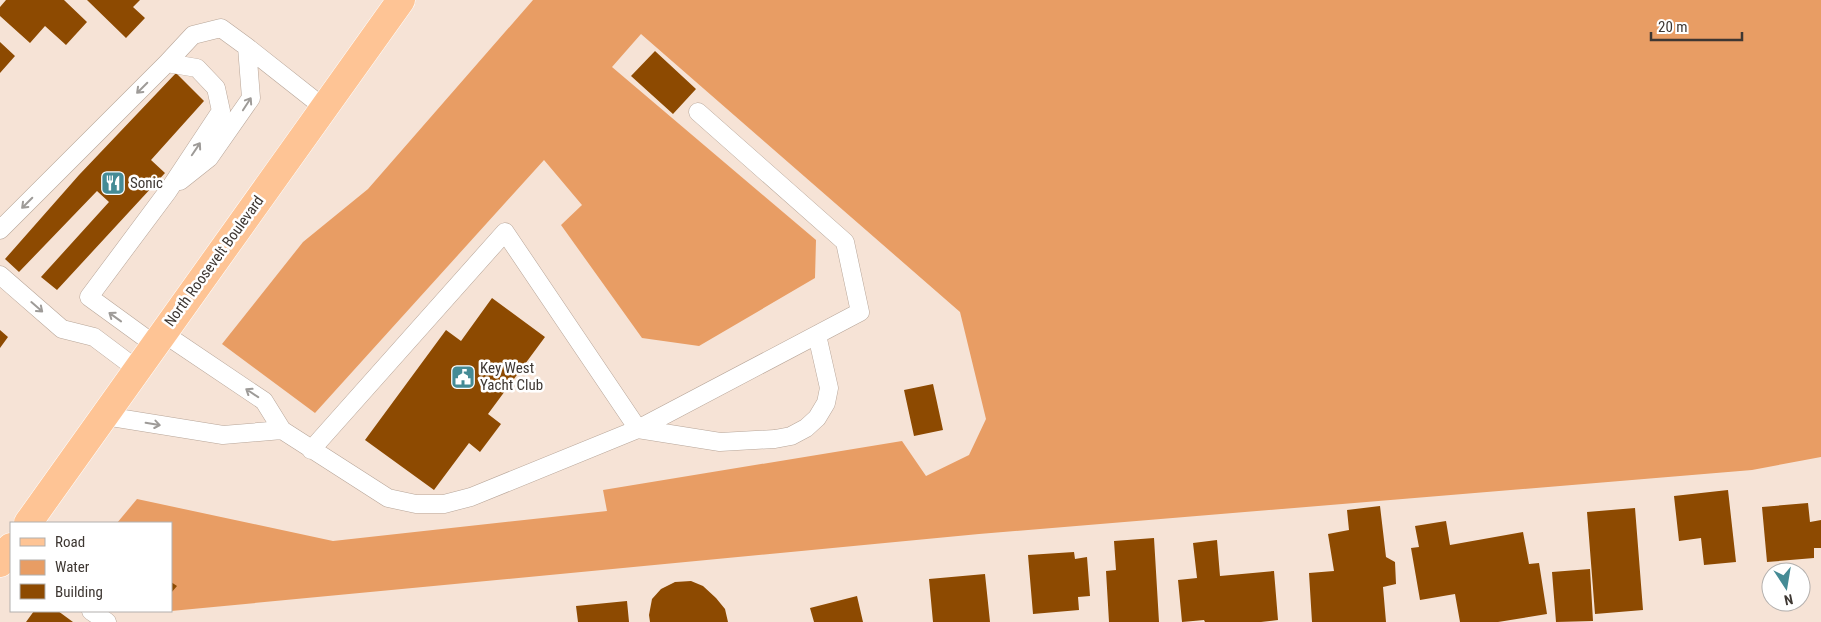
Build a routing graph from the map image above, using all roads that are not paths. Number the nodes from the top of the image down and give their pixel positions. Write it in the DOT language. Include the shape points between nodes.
graph roads {
  1 [pos="401,0"];
  2 [pos="247,47"];
  3 [pos="167,63"];
  4 [pos="324,107"];
  5 [pos="698,112"];
  6 [pos="168,191"];
  7 [pos="0,230"];
  8 [pos="0,275"];
  9 [pos="817,335"];
  10 [pos="159,339"];
  11 [pos="138,370"];
  12 [pos="105,416"];
  13 [pos="638,429"];
  14 [pos="282,430"];
  15 [pos="311,450"];
  16 [pos="29,522"];
  17 [pos="92,612"];
  18 [pos="107,622"];
  1 -- 4 [label="main road, North Roosevelt Boulevard"];
  2 -- 3 [label="lane" via="221,28 192,35"];
  2 -- 4 [label="lane"];
  6 -- 2 [label="lane, one-way" via="209,158 251,98"];
  6 -- 3 [label="lane, one-way" via="221,112 216,88 197,68"];
  3 -- 7 [label="lane, one-way"];
  4 -- 10 [label="main road, North Roosevelt Boulevard"];
  5 -- 9 [label="lane" via="845,242 860,312"];
  10 -- 6 [label="lane, one-way" via="89,297"];
  8 -- 11 [label="lane, one-way" via="62,329 94,337"];
  9 -- 13 [label="lane"];
  9 -- 13 [label="lane" via="829,388 826,403 817,418 791,436 720,442"];
  10 -- 11 [label="main road, North Roosevelt Boulevard"];
  14 -- 10 [label="lane, one-way" via="264,401"];
  11 -- 12 [label="main road, North Roosevelt Boulevard"];
  12 -- 14 [label="lane, one-way" via="222,435"];
  12 -- 16 [label="main road, North Roosevelt Boulevard"];
  13 -- 15 [label="lane" via="471,497 444,504 416,504 388,498"];
  13 -- 15 [label="lane" via="505,232"];
  14 -- 15 [label="lane"];
  17 -- 18 [label="lane"];
}
